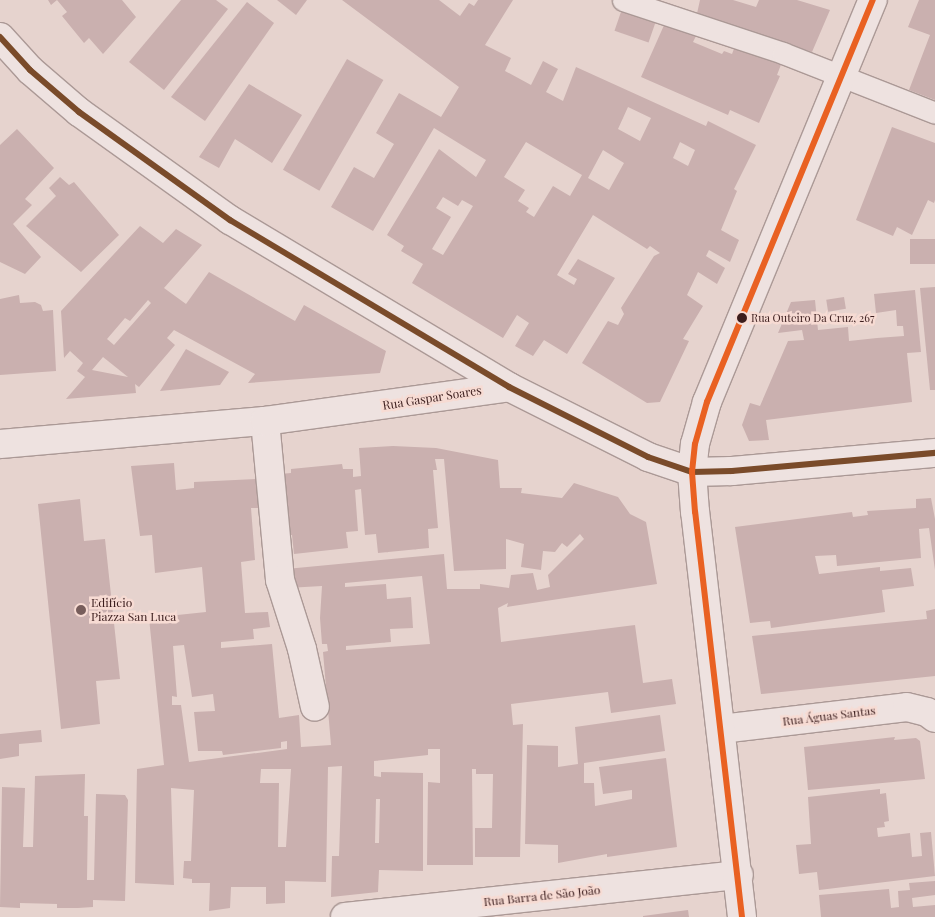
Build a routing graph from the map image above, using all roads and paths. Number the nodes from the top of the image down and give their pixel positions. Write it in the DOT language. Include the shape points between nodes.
graph roads {
  1 [pos="623,0"];
  2 [pos="874,0"];
  3 [pos="0,37"];
  4 [pos="840,76"];
  5 [pos="935,113"];
  6 [pos="509,387"];
  7 [pos="265,420"];
  8 [pos="0,444"];
  9 [pos="935,452"];
  10 [pos="692,472"];
  11 [pos="314,707"];
  12 [pos="935,718"];
  13 [pos="721,729"];
  14 [pos="739,875"];
  15 [pos="345,917"];
  16 [pos="742,917"];
  1 -- 4 [label="lane" via="783,53"];
  2 -- 4 [label="street"];
  3 -- 6 [label="street" via="30,70 79,112 230,220"];
  4 -- 5 [label="lane"];
  4 -- 10 [label="street" via="707,402"];
  6 -- 7 [label="street, Rua Gaspar Soares"];
  6 -- 10 [label="street" via="592,430"];
  7 -- 8 [label="street, Rua Gaspar Soares"];
  7 -- 11 [label="street" via="280,580 302,650"];
  9 -- 10 [label="street"];
  10 -- 13 [label="street"];
  12 -- 13 [label="street, Rua Águas Santas" via="927,712 907,708"];
  13 -- 14 [label="street"];
  14 -- 15 [label="street, Rua Barra de São João"];
  14 -- 16 [label="street"];
}
